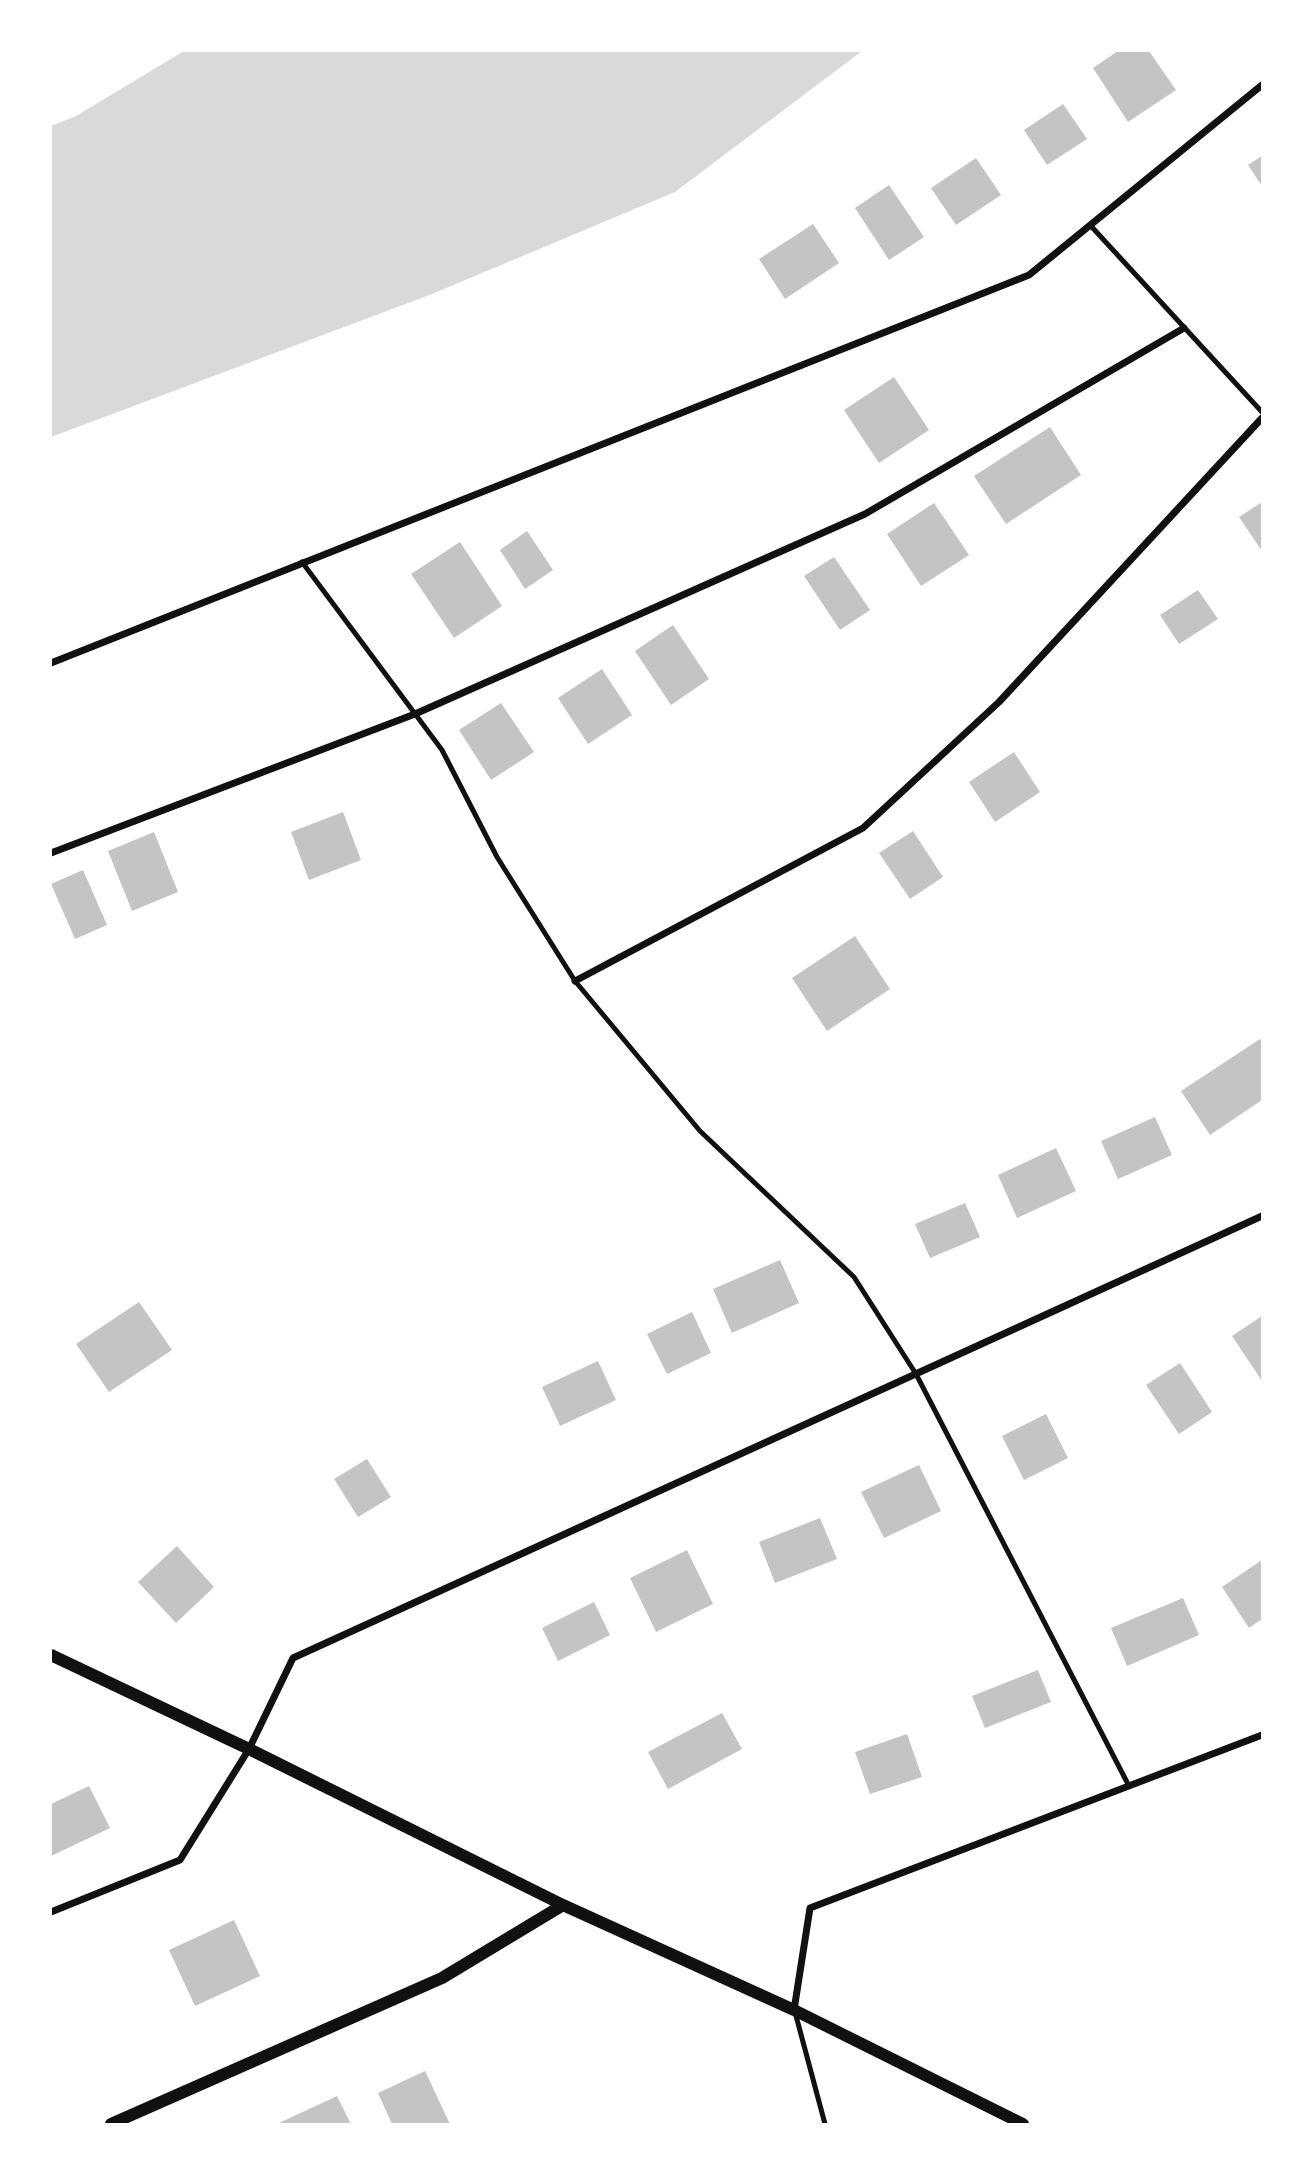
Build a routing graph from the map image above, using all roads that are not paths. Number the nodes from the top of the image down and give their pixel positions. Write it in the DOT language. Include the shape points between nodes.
graph roads {
  1 [pos="1262,85"];
  2 [pos="1090,225"];
  3 [pos="1184,328"];
  4 [pos="1262,415"];
  5 [pos="302,562"];
  6 [pos="51,663"];
  7 [pos="415,714"];
  8 [pos="51,853"];
  9 [pos="575,981"];
  10 [pos="1262,1216"];
  11 [pos="916,1374"];
  12 [pos="51,1655"];
  13 [pos="1262,1735"];
  14 [pos="249,1749"];
  15 [pos="1129,1786"];
  16 [pos="564,1905"];
  17 [pos="51,1912"];
  18 [pos="794,2010"];
  19 [pos="111,2124"];
  20 [pos="825,2124"];
  21 [pos="1023,2124"];
  1 -- 2 [label="street"];
  2 -- 3 [label="lane"];
  2 -- 5 [label="street" via="1028,275"];
  3 -- 4 [label="lane"];
  3 -- 7 [label="street" via="865,514"];
  4 -- 9 [label="street" via="999,702 863,828"];
  5 -- 6 [label="street"];
  5 -- 7 [label="lane"];
  7 -- 8 [label="street"];
  7 -- 9 [label="lane" via="442,750 497,857"];
  9 -- 11 [label="lane" via="700,1131 854,1277"];
  10 -- 11 [label="street"];
  11 -- 14 [label="street" via="293,1658"];
  11 -- 15 [label="lane"];
  12 -- 14 [label="street"];
  13 -- 15 [label="street"];
  14 -- 16 [label="street"];
  14 -- 17 [label="street" via="180,1860"];
  15 -- 18 [label="street" via="810,1908"];
  16 -- 18 [label="street"];
  16 -- 19 [label="street" via="442,1978"];
  18 -- 20 [label="lane"];
  18 -- 21 [label="street"];
}
